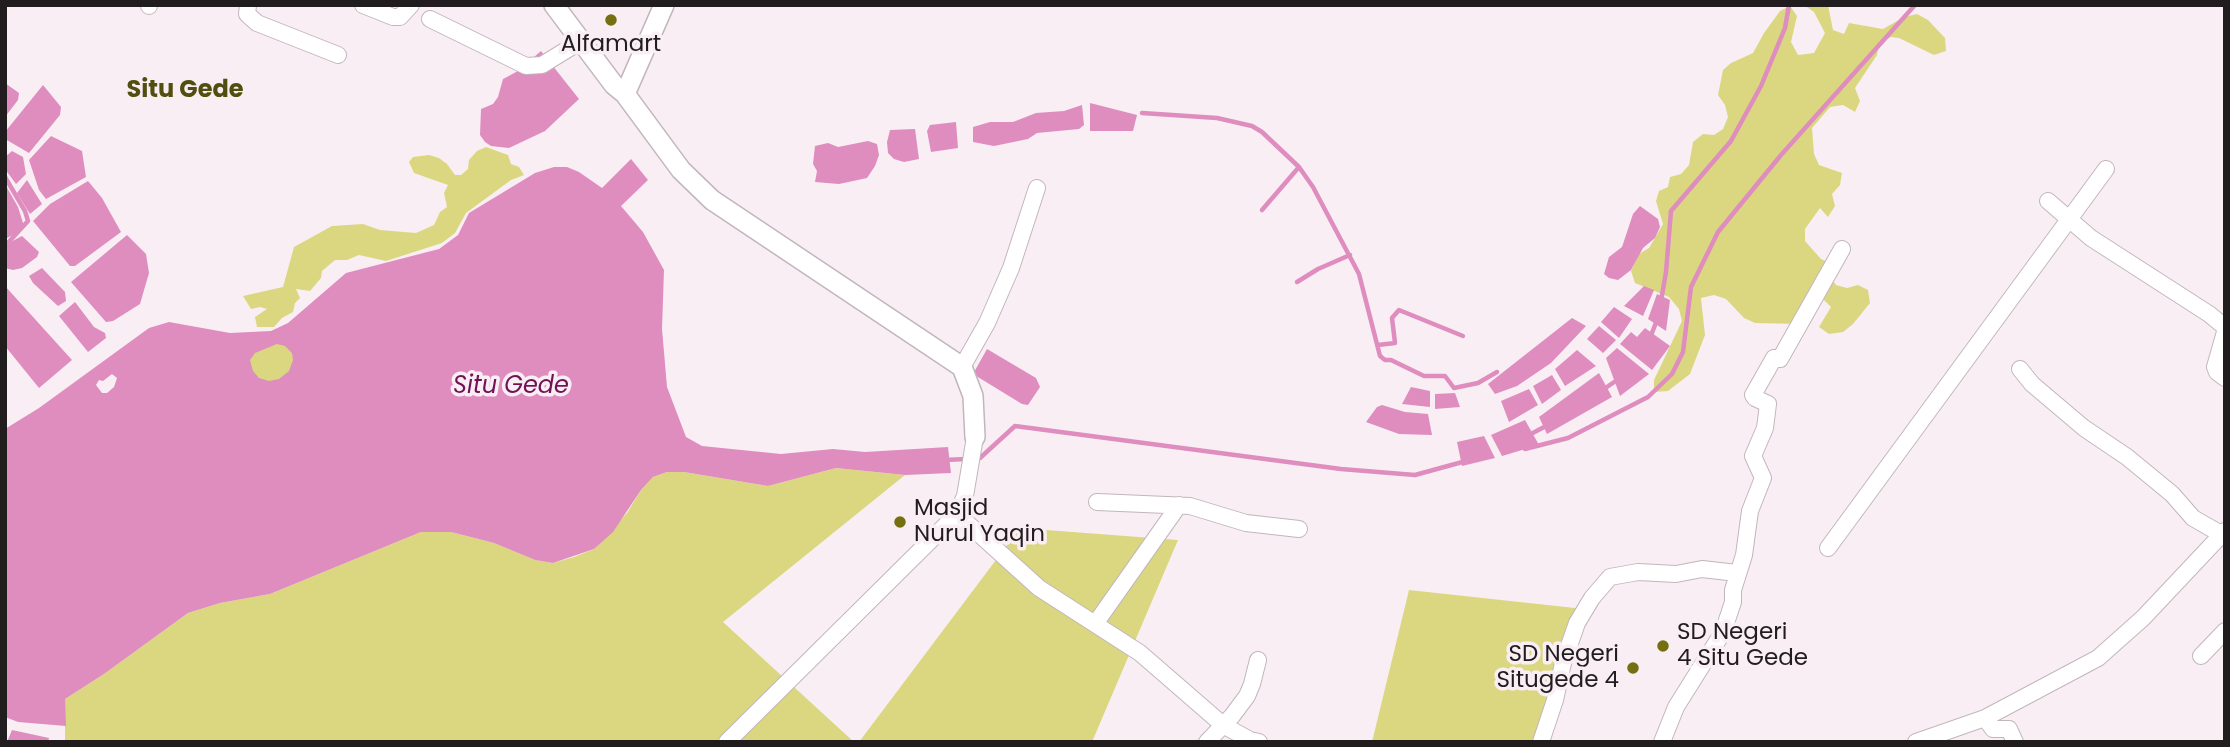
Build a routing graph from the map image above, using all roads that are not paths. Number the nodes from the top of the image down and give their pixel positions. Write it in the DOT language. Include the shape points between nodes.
graph roads {
  1 [pos="248,5"];
  2 [pos="363,5"];
  3 [pos="411,5"];
  4 [pos="554,5"];
  5 [pos="664,5"];
  6 [pos="430,19"];
  7 [pos="581,41"];
  8 [pos="338,55"];
  9 [pos="625,94"];
  10 [pos="2106,169"];
  11 [pos="1037,188"];
  12 [pos="2048,201"];
  13 [pos="2071,218"];
  14 [pos="1842,249"];
  15 [pos="2225,329"];
  16 [pos="962,367"];
  17 [pos="2020,369"];
  18 [pos="2225,378"];
  19 [pos="975,437"];
  20 [pos="1097,502"];
  21 [pos="1179,505"];
  22 [pos="957,514"];
  23 [pos="1299,529"];
  24 [pos="2223,533"];
  25 [pos="1828,548"];
  26 [pos="1737,573"];
  27 [pos="1094,624"];
  28 [pos="2225,631"];
  29 [pos="2201,656"];
  30 [pos="1258,660"];
  31 [pos="1985,718"];
  32 [pos="1223,725"];
  33 [pos="1938,738"];
  34 [pos="727,742"];
  35 [pos="1207,742"];
  36 [pos="1259,742"];
  37 [pos="1541,742"];
  38 [pos="1662,742"];
  39 [pos="1916,742"];
  40 [pos="2015,742"];
  1 -- 8 [label="street" via="247,14 257,23"];
  2 -- 3 [label="street" via="400,17"];
  4 -- 7 [label="street"];
  5 -- 9 [label="street"];
  6 -- 7 [label="street" via="526,66 542,65"];
  7 -- 9 [label="street"];
  9 -- 16 [label="street" via="681,170 712,200"];
  10 -- 13 [label="street"];
  11 -- 16 [label="street" via="1011,268"];
  12 -- 13 [label="street"];
  13 -- 15 [label="street" via="2091,239 2209,314"];
  13 -- 25 [label="street"];
  14 -- 26 [label="street" via="1780,359 1774,358 1754,395 1768,404 1765,428 1753,456 1763,478 1750,511"];
  15 -- 18 [label="street" via="2215,367"];
  16 -- 19 [label="street" via="973,396"];
  17 -- 24 [label="street" via="2084,428 2162,485 2193,518"];
  19 -- 22 [label="street" via="970,477"];
  20 -- 21 [label="street"];
  21 -- 23 [label="street" via="1246,523"];
  21 -- 27 [label="street"];
  22 -- 27 [label="street" via="1039,588"];
  22 -- 34 [label="street"];
  24 -- 31 [label="street" via="2143,618 2098,658"];
  26 -- 37 [label="street" via="1702,569 1610,577 1577,623"];
  26 -- 38 [label="street" via="1726,625 1676,707"];
  27 -- 32 [label="street" via="1140,653"];
  28 -- 29 [label="street"];
  30 -- 32 [label="street" via="1247,696"];
  31 -- 33 [label="street"];
  31 -- 40 [label="street" via="1993,729 2009,729"];
  32 -- 35 [label="street"];
  32 -- 36 [label="street"];
  33 -- 39 [label="street"];
}
